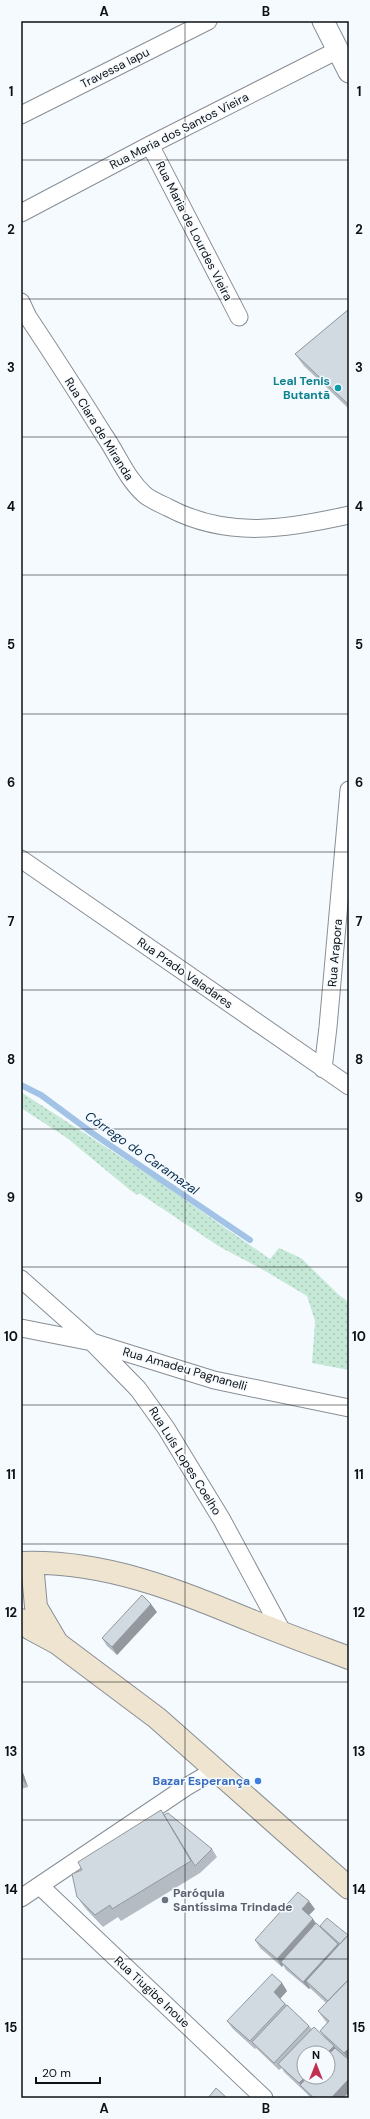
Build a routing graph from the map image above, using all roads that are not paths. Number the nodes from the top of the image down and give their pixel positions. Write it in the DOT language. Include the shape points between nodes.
graph roads {
  1 [pos="208,21"];
  2 [pos="323,21"];
  3 [pos="338,50"];
  4 [pos="349,72"];
  5 [pos="21,115"];
  6 [pos="150,145"];
  7 [pos="21,213"];
  8 [pos="21,302"];
  9 [pos="239,318"];
  10 [pos="349,514"];
  11 [pos="349,790"];
  12 [pos="21,860"];
  13 [pos="322,1069"];
  14 [pos="349,1086"];
  15 [pos="21,1279"];
  16 [pos="21,1328"];
  17 [pos="92,1342"];
  18 [pos="349,1408"];
  19 [pos="26,1563"];
  20 [pos="21,1620"];
  21 [pos="283,1633"];
  22 [pos="57,1643"];
  23 [pos="349,1658"];
  24 [pos="215,1770"];
  25 [pos="40,1886"];
  26 [pos="349,1888"];
  27 [pos="21,1898"];
  28 [pos="264,2098"];
  1 -- 5 [label="street, Travessa Iapu"];
  2 -- 3 [label="street"];
  3 -- 4 [label="street"];
  3 -- 6 [label="street, Rua Maria dos Santos Vieira"];
  6 -- 7 [label="street, Rua Maria dos Santos Vieira"];
  6 -- 9 [label="street, Rua Maria de Lourdes Vieira"];
  8 -- 10 [label="street, Rua Clara de Miranda" via="28,318 106,436 131,481 146,496 182,515 232,528 302,525"];
  11 -- 13 [label="street, Rua Arapora"];
  12 -- 13 [label="street, Rua Prado Valadares"];
  13 -- 14 [label="street, Rua Prado Valadares"];
  15 -- 17 [label="street, Rua Luís Lopes Coelho"];
  16 -- 17 [label="street, Rua Amadeu Pagnanelli"];
  17 -- 18 [label="street, Rua Amadeu Pagnanelli" via="214,1380"];
  17 -- 21 [label="street, Rua Luís Lopes Coelho" via="138,1389 166,1428 222,1520"];
  19 -- 21 [label="main road" via="89,1567 138,1578 181,1592"];
  19 -- 22 [label="main road" via="36,1607"];
  20 -- 22 [label="main road" via="31,1629"];
  21 -- 23 [label="main road"];
  22 -- 24 [label="main road" via="157,1718"];
  24 -- 25 [label="street"];
  24 -- 26 [label="main road"];
  25 -- 27 [label="street"];
  25 -- 28 [label="street, Rua Tiugibe Inoue"];
}
